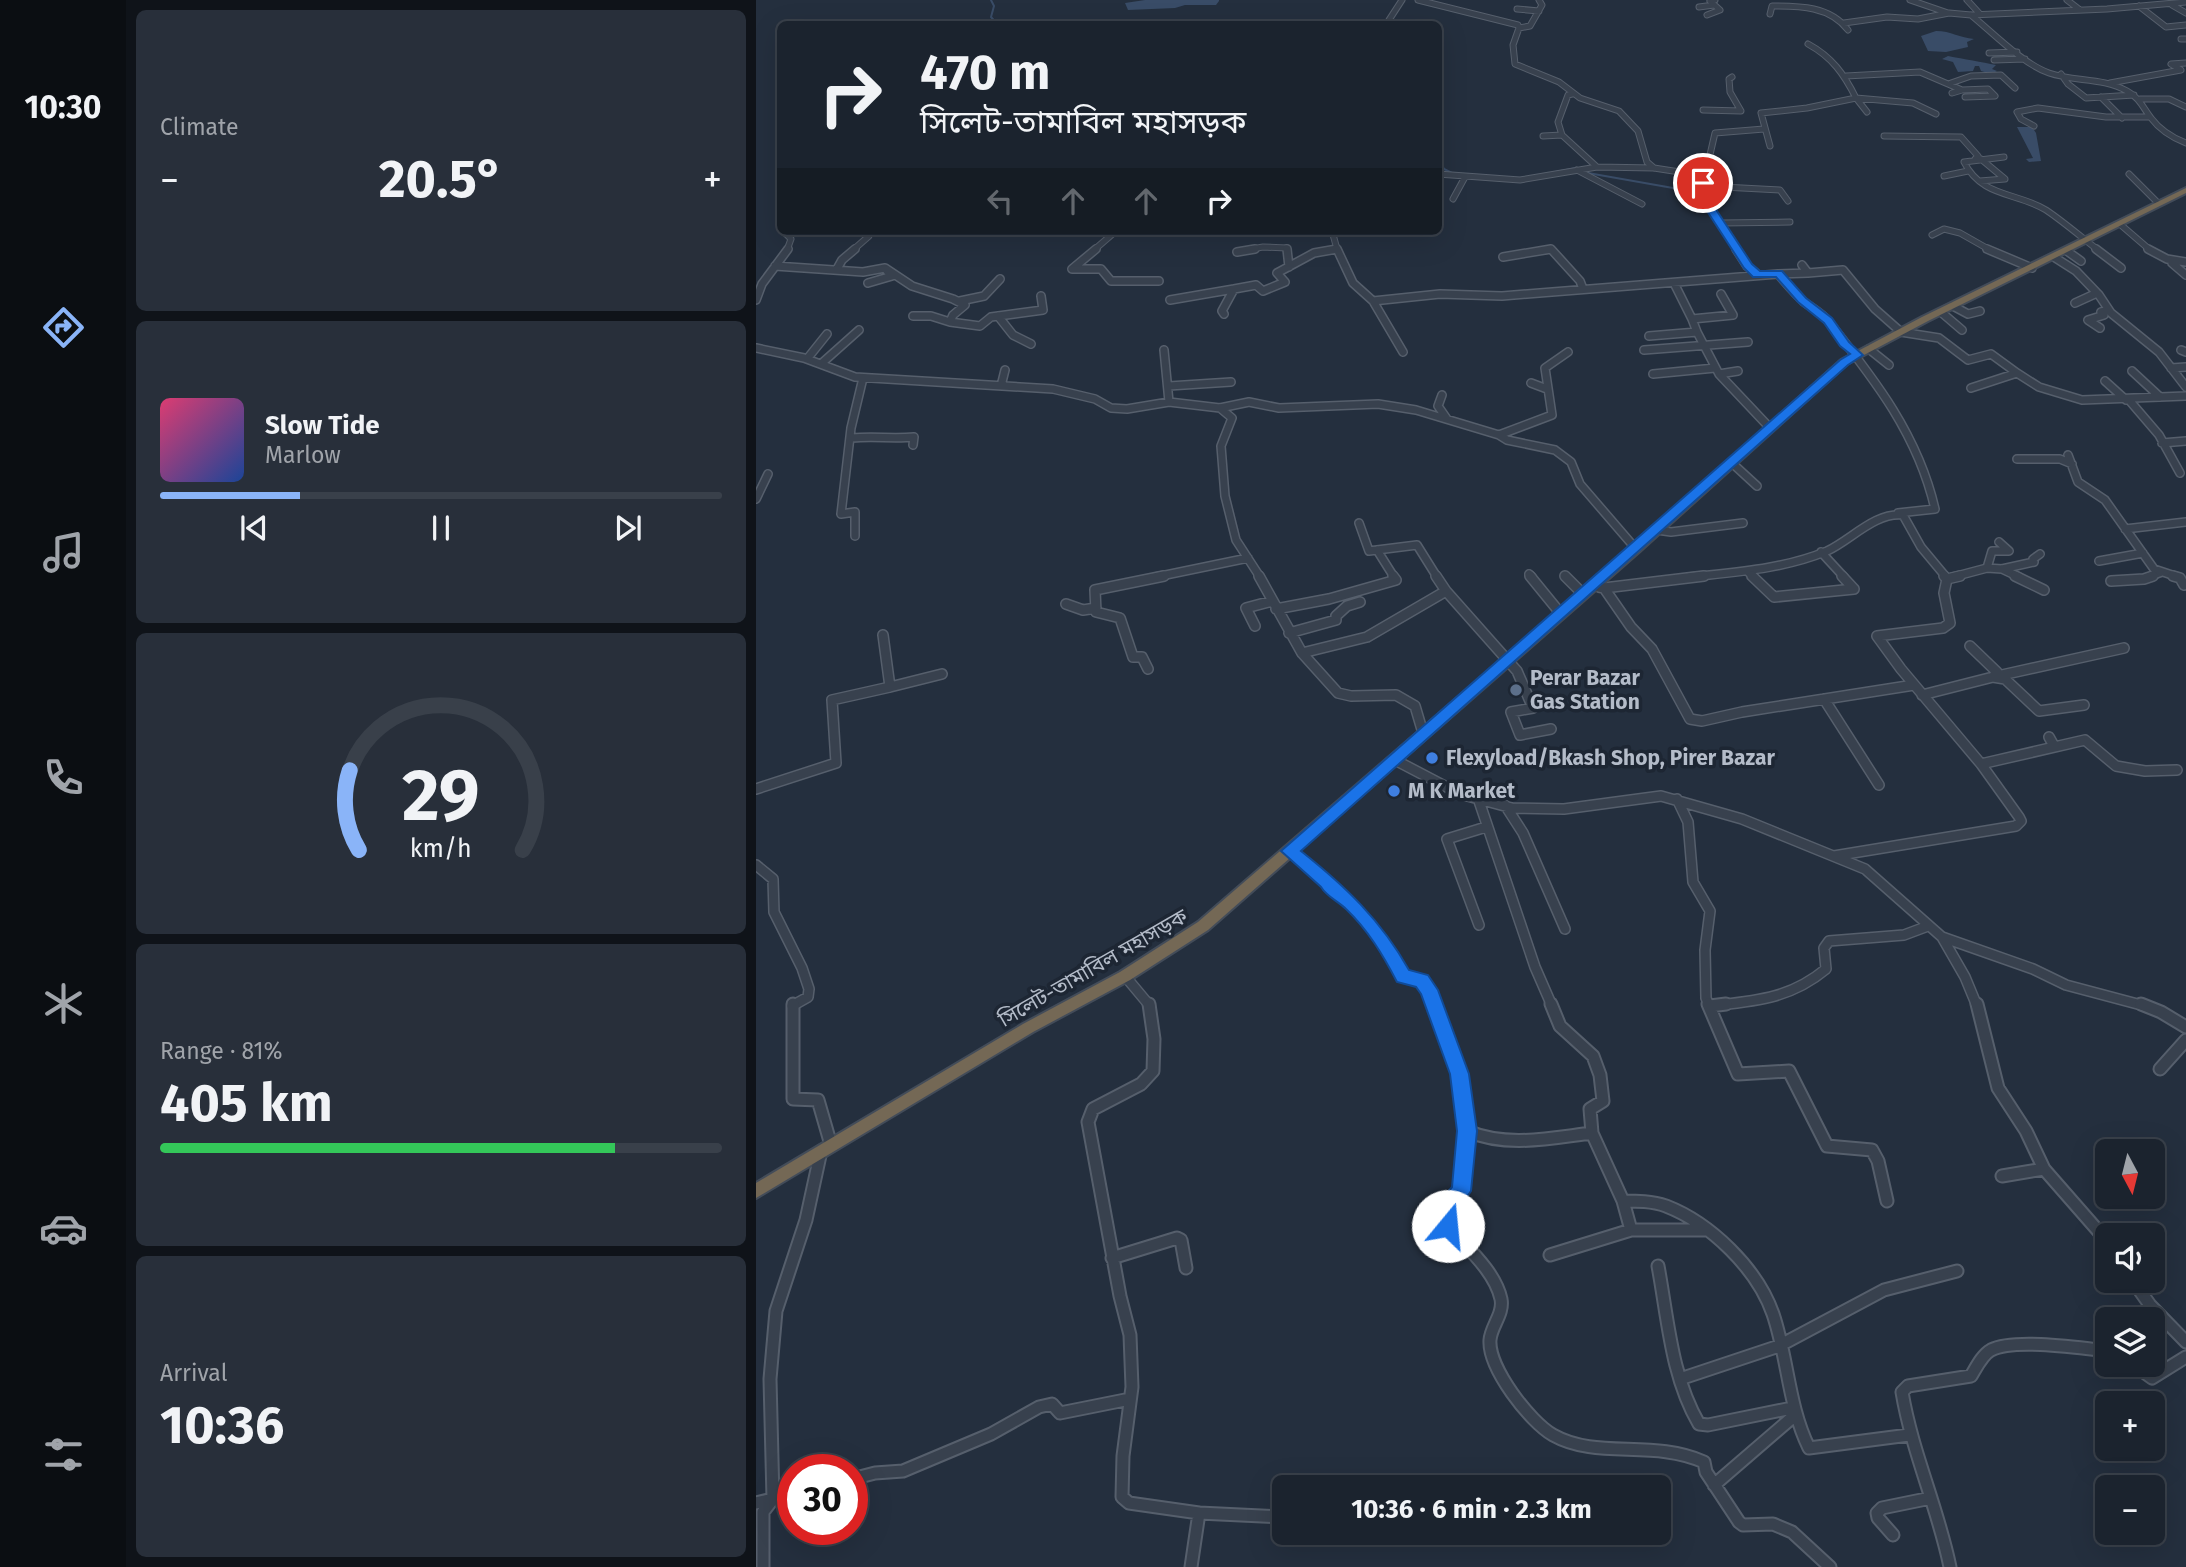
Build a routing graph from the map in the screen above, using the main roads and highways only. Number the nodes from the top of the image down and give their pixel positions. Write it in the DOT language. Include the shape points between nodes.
graph roads {
  1 [pos="2186,190"];
  2 [pos="2013,276"];
  3 [pos="756,1191"];
  1 -- 2 [label="highway"];
  2 -- 3 [label="highway, সিলেট-তামাবিল মহাসড়ক" via="1844,362 1599,587 1583,594 1203,926"];
}
